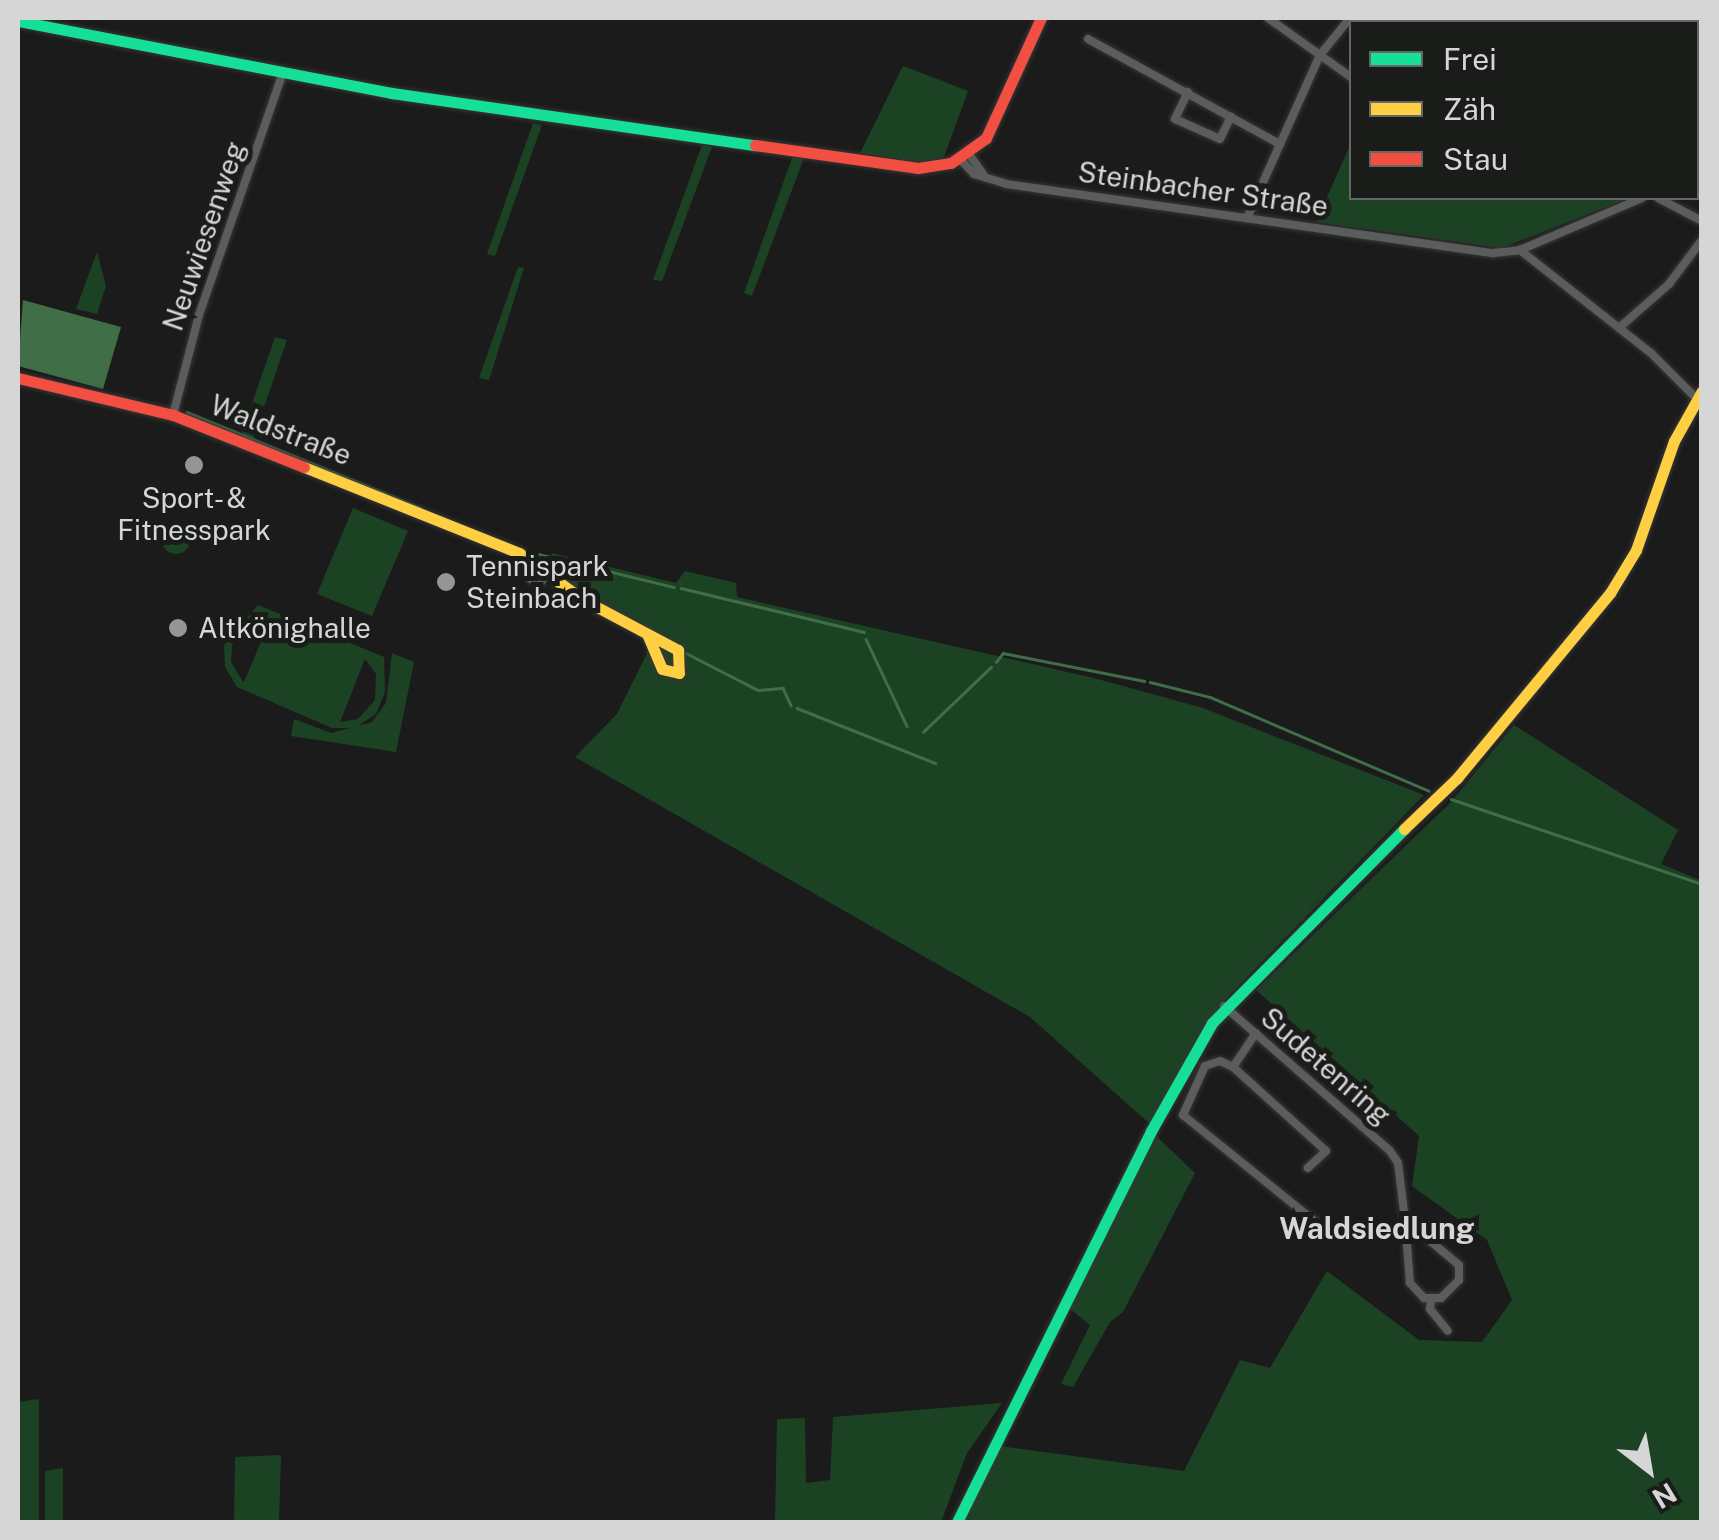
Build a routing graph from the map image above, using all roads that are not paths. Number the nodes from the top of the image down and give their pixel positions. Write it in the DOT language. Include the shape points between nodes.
graph roads {
  1 [pos="1042,18"];
  2 [pos="1268,18"];
  3 [pos="1350,18"];
  4 [pos="18,20"];
  5 [pos="1088,40"];
  6 [pos="1320,55"];
  7 [pos="283,73"];
  8 [pos="1349,76"];
  9 [pos="1188,92"];
  10 [pos="1231,116"];
  11 [pos="1280,144"];
  12 [pos="965,156"];
  13 [pos="1637,200"];
  14 [pos="1662,200"];
  15 [pos="1246,218"];
  16 [pos="1702,221"];
  17 [pos="1702,240"];
  18 [pos="1520,250"];
  19 [pos="1620,328"];
  20 [pos="18,378"];
  21 [pos="1700,397"];
  22 [pos="173,415"];
  23 [pos="647,634"];
  24 [pos="1224,1006"];
  25 [pos="1256,1033"];
  26 [pos="1233,1067"];
  27 [pos="1308,1168"];
  28 [pos="1406,1220"];
  29 [pos="1329,1233"];
  30 [pos="1431,1300"];
  31 [pos="1448,1330"];
  32 [pos="957,1522"];
  1 -- 12 [label="street" via="991,130"];
  2 -- 6 [label="street"];
  3 -- 6 [label="street"];
  4 -- 7 [label="street"];
  5 -- 9 [label="street"];
  6 -- 8 [label="street"];
  6 -- 11 [label="street"];
  7 -- 12 [label="street" via="883,164 933,168"];
  7 -- 22 [label="street, Neuwiesenweg" via="199,315"];
  9 -- 10 [label="street"];
  9 -- 10 [label="street" via="1175,119 1220,140"];
  10 -- 11 [label="street"];
  11 -- 15 [label="street"];
  12 -- 15 [label="street, Steinbacher Straße" via="986,178"];
  13 -- 18 [label="street, Steinbacher Straße"];
  14 -- 16 [label="street"];
  15 -- 18 [label="street, Steinbacher Straße" via="1458,249"];
  17 -- 19 [label="street" via="1669,284"];
  18 -- 19 [label="street"];
  19 -- 21 [label="street"];
  20 -- 22 [label="street, Waldstraße"];
  21 -- 24 [label="street" via="1628,566 1510,717"];
  22 -- 23 [label="street, Waldstraße" via="518,554"];
  23 -- 23 [label="street, Waldstraße" via="662,668 674,676 682,664 678,650"];
  24 -- 25 [label="street, Sudetenring"];
  24 -- 32 [label="street" via="1145,1144"];
  25 -- 26 [label="street"];
  25 -- 28 [label="street, Sudetenring" via="1390,1151"];
  26 -- 27 [label="street" via="1326,1150"];
  26 -- 29 [label="street" via="1220,1061 1205,1066 1184,1115"];
  28 -- 30 [label="street, Sudetenring" via="1410,1283"];
  28 -- 30 [label="street" via="1459,1265 1452,1292"];
  30 -- 31 [label="street, Sudetenring" via="1430,1309"];
}
